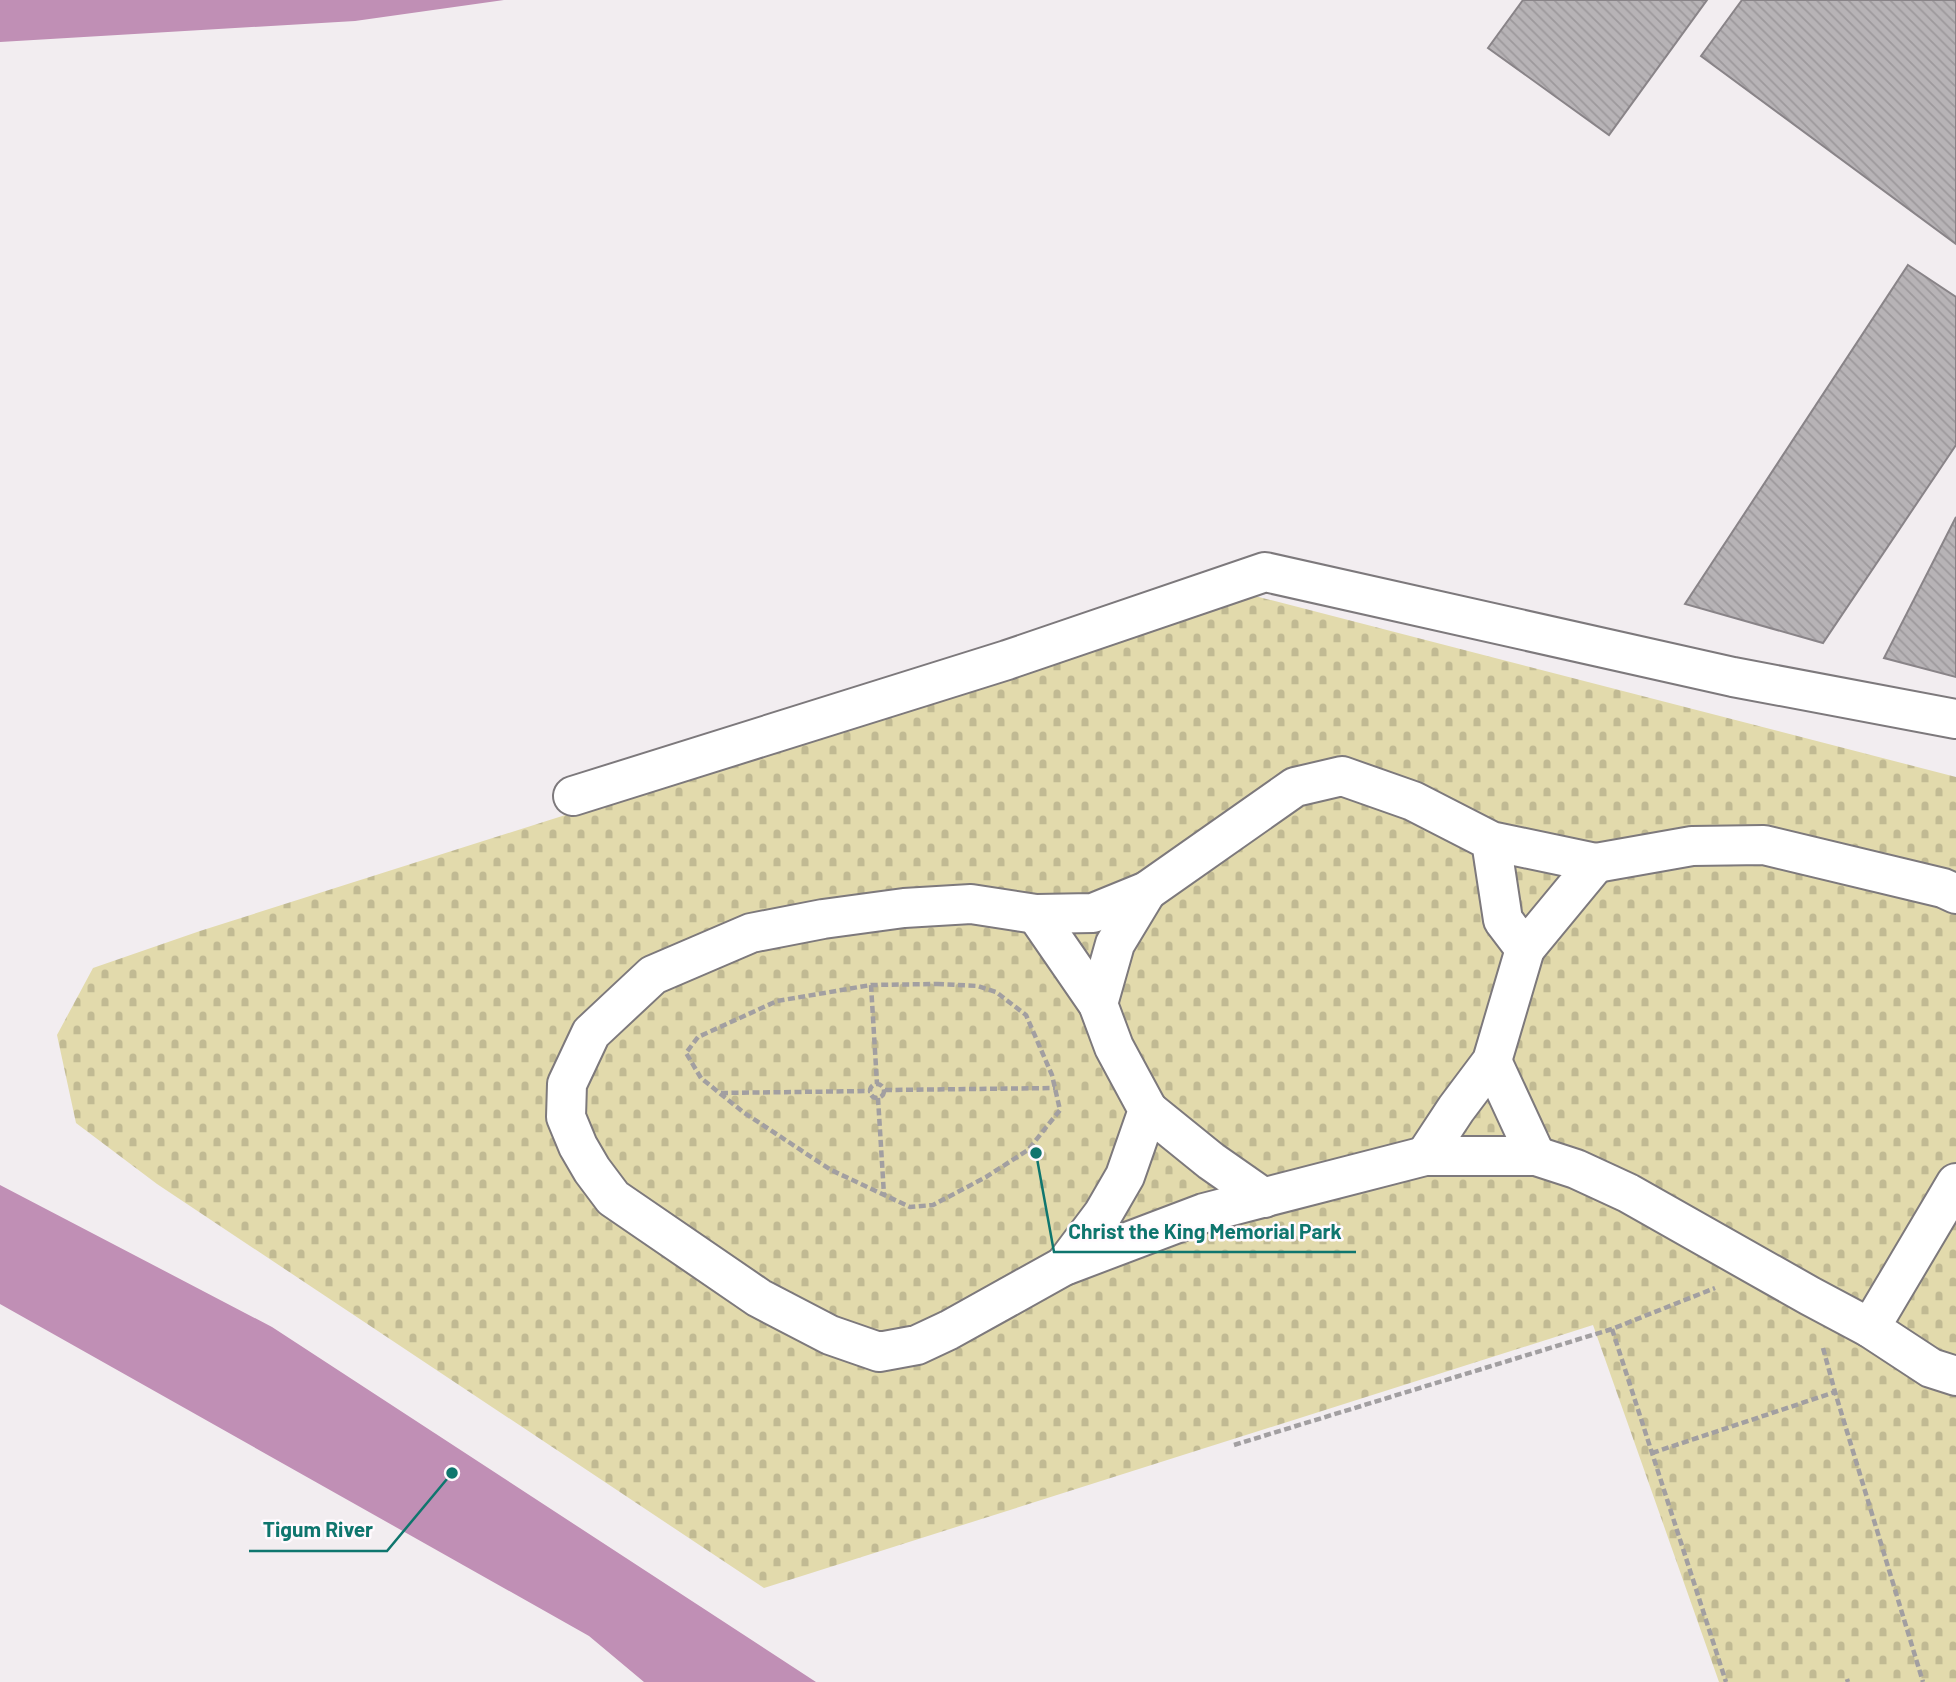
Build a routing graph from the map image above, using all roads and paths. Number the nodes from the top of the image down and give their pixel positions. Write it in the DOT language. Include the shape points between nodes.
graph roads {
  1 [pos="1956,719"];
  2 [pos="573,796"];
  3 [pos="1492,841"];
  4 [pos="1596,863"];
  5 [pos="1147,891"];
  6 [pos="1956,894"];
  7 [pos="1036,914"];
  8 [pos="1525,949"];
  9 [pos="871,985"];
  10 [pos="1098,1004"];
  11 [pos="1492,1061"];
  12 [pos="877,1084"];
  13 [pos="1055,1088"];
  14 [pos="885,1090"];
  15 [pos="870,1091"];
  16 [pos="720,1093"];
  17 [pos="878,1098"];
  18 [pos="1148,1110"];
  19 [pos="1426,1156"];
  20 [pos="1536,1156"];
  21 [pos="1956,1183"];
  22 [pos="884,1195"];
  23 [pos="1264,1198"];
  24 [pos="1064,1266"];
  25 [pos="1761,1269"];
  26 [pos="1810,1296"];
  27 [pos="1870,1328"];
  28 [pos="1612,1329"];
  29 [pos="1956,1376"];
  30 [pos="1835,1392"];
  31 [pos="1234,1445"];
  32 [pos="1652,1453"];
  33 [pos="1726,1682"];
  34 [pos="1923,1682"];
  1 -- 2 [label="lane" via="1733,677 1265,572 1007,660"];
  3 -- 4 [label="lane"];
  3 -- 5 [label="lane" via="1413,801 1342,776 1296,787"];
  3 -- 8 [label="lane" via="1503,920"];
  4 -- 6 [label="lane" via="1692,846 1764,845"];
  4 -- 8 [label="lane"];
  5 -- 7 [label="lane" via="1093,913"];
  5 -- 10 [label="lane" via="1115,944"];
  7 -- 10 [label="lane"];
  7 -- 24 [label="lane" via="971,904 822,919 751,933 653,975 590,1033 567,1084 566,1117 578,1146 613,1198 759,1298 830,1335 879,1352 917,1345"];
  8 -- 11 [label="lane"];
  9 -- 12 [label="path"];
  9 -- 13 [label="path" via="978,986 996,992 1026,1015"];
  9 -- 16 [label="path" via="777,1001 698,1037 687,1053 701,1078"];
  10 -- 18 [label="lane" via="1114,1047"];
  11 -- 19 [label="lane"];
  11 -- 20 [label="lane"];
  12 -- 14 [label="path"];
  12 -- 15 [label="path"];
  13 -- 14 [label="path"];
  13 -- 22 [label="path" via="1060,1111 1028,1150 986,1177 933,1205 910,1208"];
  14 -- 17 [label="path"];
  15 -- 16 [label="path"];
  15 -- 17 [label="path"];
  16 -- 22 [label="path" via="831,1170"];
  17 -- 22 [label="path"];
  18 -- 23 [label="lane"];
  18 -- 24 [label="lane" via="1125,1176"];
  19 -- 20 [label="lane"];
  19 -- 23 [label="lane"];
  20 -- 25 [label="lane" via="1628,1193"];
  21 -- 27 [label="lane"];
  23 -- 24 [label="lane" via="1204,1213"];
  25 -- 26 [label="lane"];
  25 -- 28 [label="path"];
  26 -- 27 [label="lane"];
  26 -- 30 [label="path"];
  27 -- 29 [label="lane" via="1931,1368"];
  28 -- 31 [label="path"];
  28 -- 32 [label="path"];
  30 -- 32 [label="path"];
  30 -- 34 [label="path"];
  32 -- 33 [label="path"];
}
